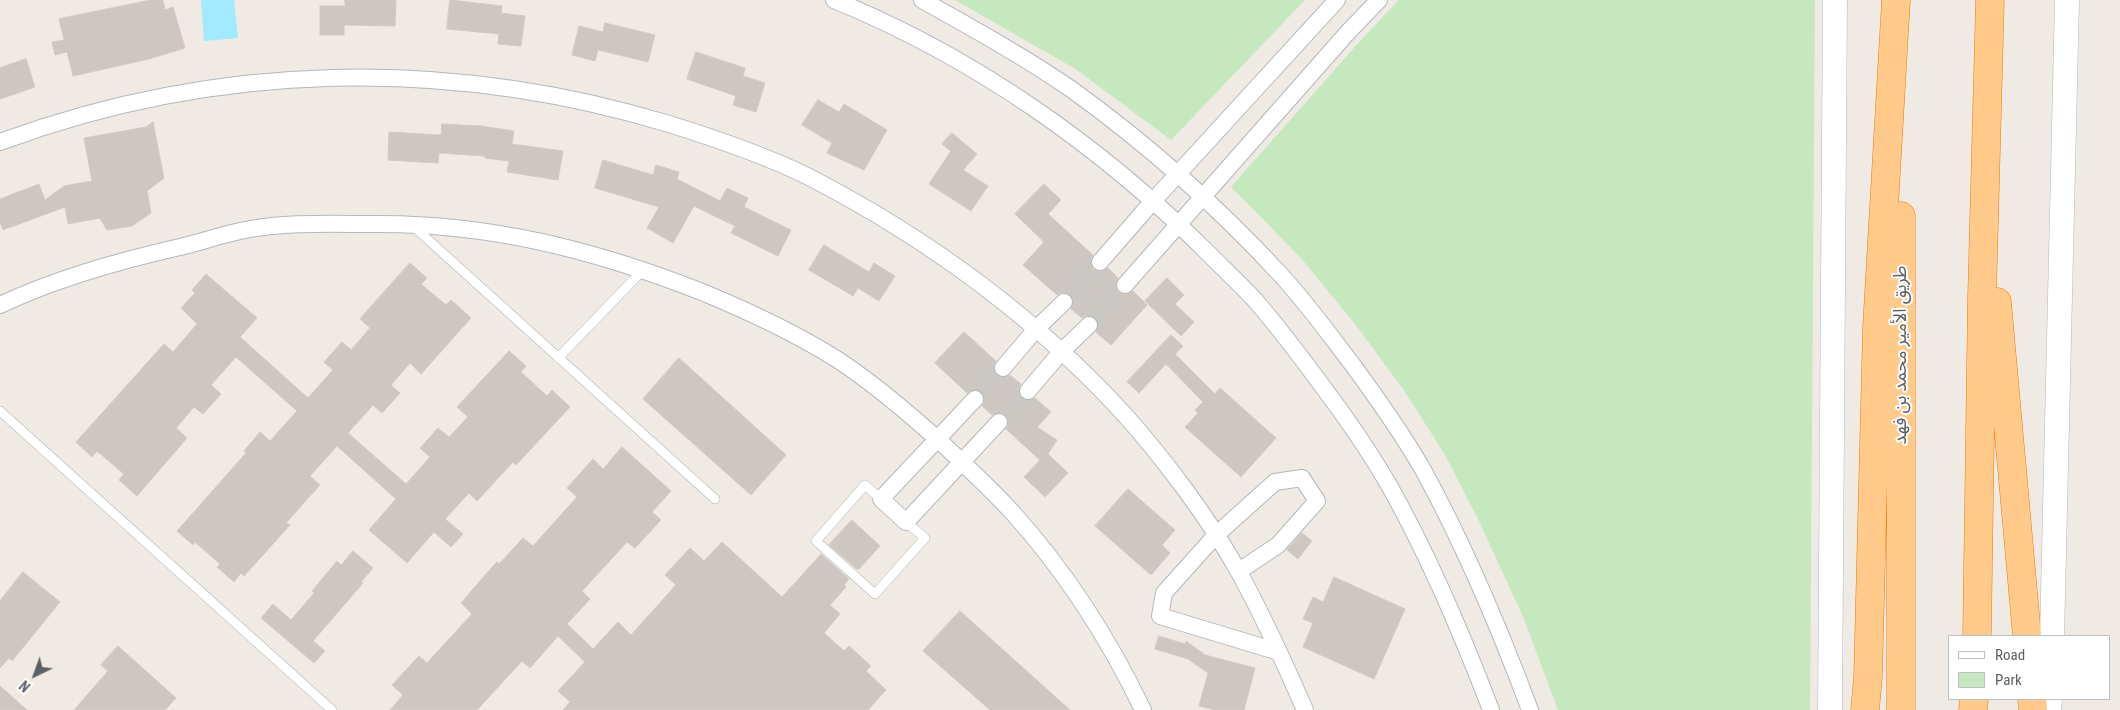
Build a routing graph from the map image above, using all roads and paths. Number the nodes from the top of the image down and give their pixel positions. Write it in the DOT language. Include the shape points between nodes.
graph roads {
  1 [pos="834,0"];
  2 [pos="922,0"];
  3 [pos="1337,0"];
  4 [pos="1379,0"];
  5 [pos="1835,0"];
  6 [pos="1896,0"];
  7 [pos="1900,0"];
  8 [pos="1990,0"];
  9 [pos="2067,0"];
  10 [pos="0,142"];
  11 [pos="1986,170"];
  12 [pos="1177,174"];
  13 [pos="1203,196"];
  14 [pos="1153,201"];
  15 [pos="411,224"];
  16 [pos="1178,224"];
  17 [pos="1100,262"];
  18 [pos="643,270"];
  19 [pos="1125,284"];
  20 [pos="1064,302"];
  21 [pos="0,305"];
  22 [pos="1089,325"];
  23 [pos="1036,329"];
  24 [pos="1061,352"];
  25 [pos="558,358"];
  26 [pos="1003,368"];
  27 [pos="1028,391"];
  28 [pos="974,399"];
  29 [pos="0,411"];
  30 [pos="999,422"];
  31 [pos="936,438"];
  32 [pos="961,461"];
  33 [pos="715,499"];
  34 [pos="881,499"];
  35 [pos="906,522"];
  36 [pos="1216,536"];
  37 [pos="1238,571"];
  38 [pos="1977,635"];
  39 [pos="2027,635"];
  40 [pos="2052,635"];
  41 [pos="1279,652"];
  42 [pos="332,710"];
  43 [pos="1143,710"];
  44 [pos="1305,710"];
  45 [pos="1491,710"];
  46 [pos="1530,710"];
  47 [pos="1830,710"];
  48 [pos="1865,710"];
  49 [pos="1901,710"];
  1 -- 14 [label="street" via="882,20 1009,93 1050,119"];
  2 -- 12 [label="street" via="1071,89"];
  3 -- 12 [label="street"];
  4 -- 13 [label="street"];
  5 -- 47 [label="main road"];
  6 -- 48 [label="highway" via="1877,327"];
  7 -- 49 [label="highway, طريق الأمير محمد بن فهد"];
  8 -- 11 [label="highway"];
  9 -- 40 [label="main road"];
  10 -- 23 [label="street" via="77,117 161,96 292,79 408,77 535,92 622,110 710,136 806,176 949,260"];
  11 -- 38 [label="highway"];
  11 -- 39 [label="highway"];
  12 -- 13 [label="street"];
  12 -- 14 [label="street"];
  13 -- 16 [label="street"];
  13 -- 46 [label="street" via="1281,275 1381,404 1421,467 1456,532 1500,629"];
  14 -- 16 [label="street"];
  14 -- 17 [label="street"];
  15 -- 18 [label="street" via="544,242"];
  15 -- 21 [label="street" via="303,224 246,230 121,261"];
  15 -- 25 [label="lane"];
  16 -- 19 [label="street"];
  16 -- 45 [label="street" via="1254,299 1351,425 1389,485 1423,549 1466,644"];
  18 -- 25 [label="lane"];
  18 -- 31 [label="street" via="735,306 804,340 864,379"];
  20 -- 23 [label="street"];
  22 -- 24 [label="street"];
  23 -- 24 [label="street"];
  23 -- 26 [label="street"];
  24 -- 27 [label="street"];
  24 -- 36 [label="street" via="1124,415 1168,468"];
  25 -- 33 [label="lane"];
  28 -- 31 [label="street"];
  29 -- 42 [label="lane"];
  30 -- 32 [label="street"];
  31 -- 32 [label="street"];
  31 -- 34 [label="street"];
  32 -- 35 [label="street"];
  32 -- 43 [label="street" via="1014,514 1049,556 1109,643"];
  34 -- 35 [label="street"];
  34 -- 35 [label="lane" via="865,485 816,541 876,594 925,538"];
  36 -- 37 [label="street"];
  36 -- 37 [label="street" via="1275,482 1302,478 1317,501 1278,545"];
  36 -- 41 [label="street" via="1164,594 1160,616"];
  37 -- 41 [label="street"];
  41 -- 44 [label="street"];
}
